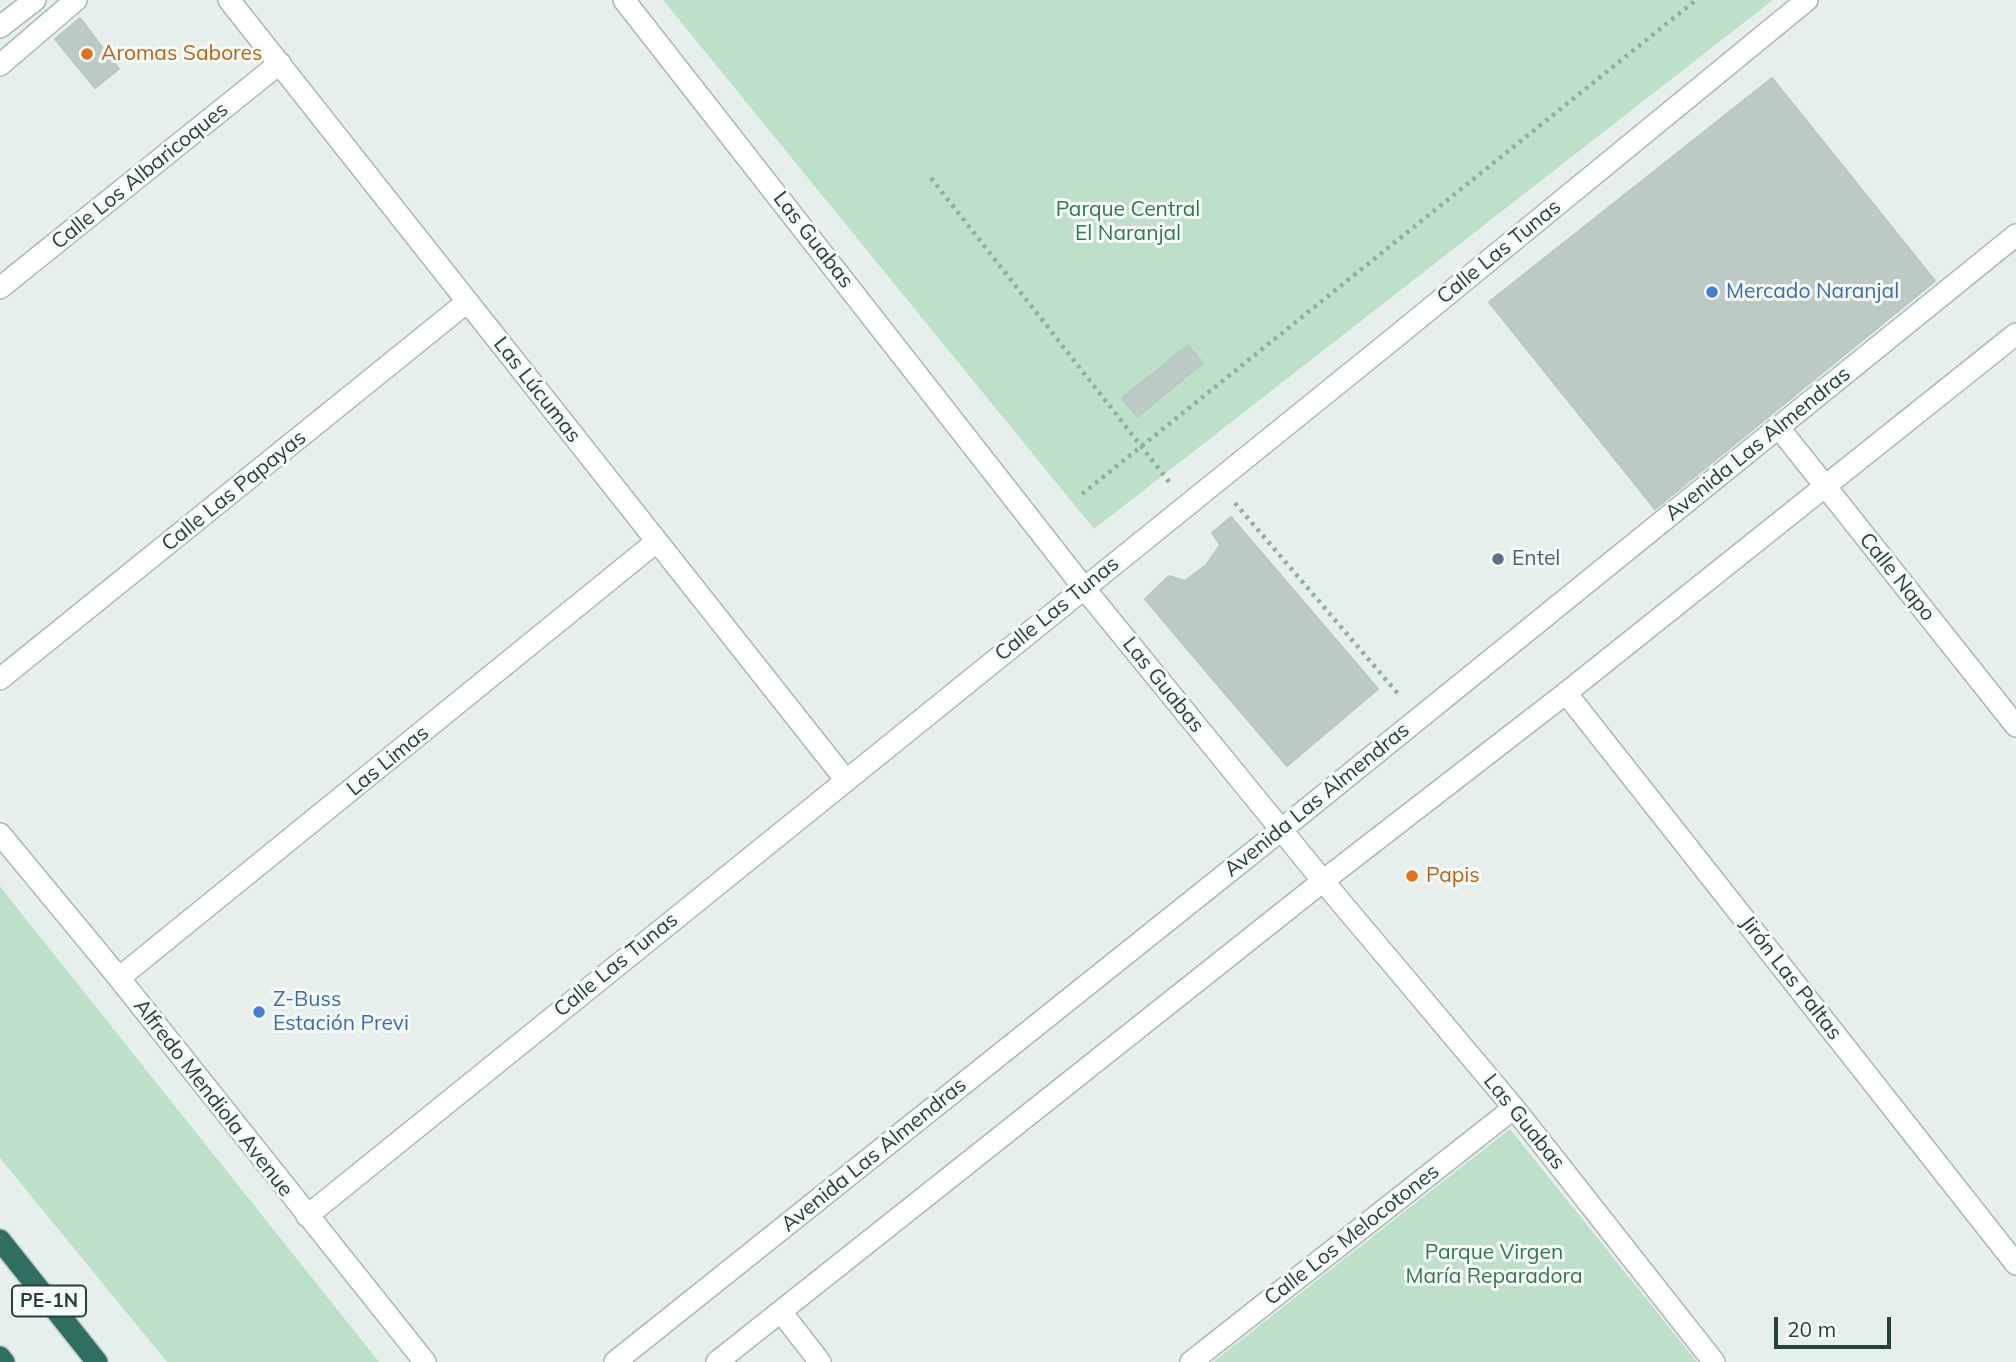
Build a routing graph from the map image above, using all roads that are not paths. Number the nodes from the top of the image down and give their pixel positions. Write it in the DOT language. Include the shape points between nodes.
graph roads {
  1 [pos="34,0"];
  2 [pos="76,0"];
  3 [pos="229,0"];
  4 [pos="624,0"];
  5 [pos="1807,0"];
  6 [pos="0,27"];
  7 [pos="281,63"];
  8 [pos="0,65"];
  9 [pos="2016,235"];
  10 [pos="0,288"];
  11 [pos="467,302"];
  12 [pos="2016,334"];
  13 [pos="1779,428"];
  14 [pos="1824,487"];
  15 [pos="656,542"];
  16 [pos="1084,587"];
  17 [pos="0,680"];
  18 [pos="1566,693"];
  19 [pos="2016,726"];
  20 [pos="845,779"];
  21 [pos="1281,830"];
  22 [pos="3,840"];
  23 [pos="1323,881"];
  24 [pos="119,978"];
  25 [pos="1514,1108"];
  26 [pos="307,1216"];
  27 [pos="0,1241"];
  28 [pos="2016,1264"];
  29 [pos="781,1312"];
  30 [pos="0,1357"];
  31 [pos="4,1362"];
  32 [pos="97,1362"];
  33 [pos="425,1362"];
  34 [pos="615,1362"];
  35 [pos="717,1362"];
  36 [pos="820,1362"];
  37 [pos="1191,1362"];
  38 [pos="1714,1362"];
  1 -- 6 [label="street"];
  2 -- 8 [label="street"];
  3 -- 7 [label="street, Las Lúcumas"];
  4 -- 16 [label="street, Las Guabas"];
  5 -- 16 [label="street, Calle Las Tunas"];
  7 -- 10 [label="street, Calle Los Albaricoques"];
  7 -- 11 [label="street, Las Lúcumas"];
  9 -- 13 [label="street, Avenida Las Almendras"];
  11 -- 15 [label="street, Las Lúcumas"];
  11 -- 17 [label="street, Calle Las Papayas"];
  12 -- 14 [label="street"];
  13 -- 14 [label="street, Calle Napo"];
  13 -- 21 [label="street, Avenida Las Almendras"];
  14 -- 18 [label="street"];
  14 -- 19 [label="street, Calle Napo"];
  15 -- 20 [label="street, Las Lúcumas"];
  15 -- 24 [label="street, Las Limas"];
  16 -- 20 [label="street, Calle Las Tunas"];
  16 -- 21 [label="street, Las Guabas"];
  18 -- 23 [label="street"];
  18 -- 28 [label="street, Jirón Las Paltas"];
  20 -- 26 [label="street, Calle Las Tunas"];
  21 -- 23 [label="street, Las Guabas"];
  21 -- 34 [label="street, Avenida Las Almendras"];
  22 -- 24 [label="street, Alfredo Mendiola Avenue"];
  23 -- 25 [label="street, Las Guabas"];
  23 -- 29 [label="street"];
  24 -- 26 [label="street, Alfredo Mendiola Avenue"];
  25 -- 37 [label="street, Calle Los Melocotones"];
  25 -- 38 [label="street, Las Guabas"];
  26 -- 33 [label="street, Alfredo Mendiola Avenue"];
  27 -- 32 [label="highway, PE-1N"];
  29 -- 35 [label="street"];
  29 -- 36 [label="street"];
  30 -- 31 [label="highway"];
}
